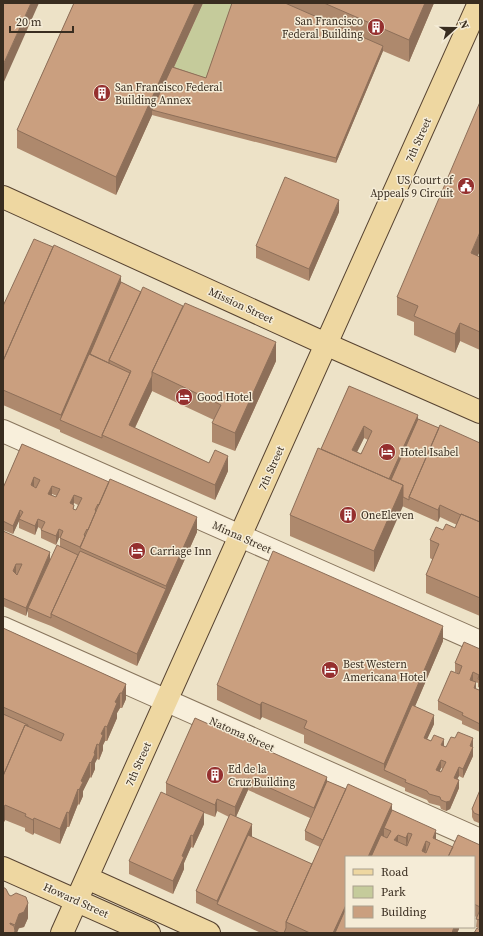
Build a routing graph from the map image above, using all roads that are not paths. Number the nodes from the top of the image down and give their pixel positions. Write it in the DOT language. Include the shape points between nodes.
graph roads {
  1 [pos="478,3"];
  2 [pos="3,197"];
  3 [pos="326,344"];
  4 [pos="480,412"];
  5 [pos="3,432"];
  6 [pos="240,536"];
  7 [pos="3,628"];
  8 [pos="480,642"];
  9 [pos="166,700"];
  10 [pos="480,840"];
  11 [pos="3,868"];
  12 [pos="87,878"];
  13 [pos="77,900"];
  14 [pos="62,933"];
  15 [pos="149,933"];
  16 [pos="209,933"];
  1 -- 3 [label="main road, 7th Street"];
  2 -- 3 [label="main road, Mission Street"];
  3 -- 4 [label="main road, Mission Street"];
  3 -- 6 [label="main road, 7th Street"];
  5 -- 6 [label="street, Minna Street"];
  6 -- 8 [label="street, Minna Street"];
  6 -- 9 [label="main road, 7th Street"];
  7 -- 9 [label="street, Natoma Street"];
  9 -- 10 [label="street, Natoma Street"];
  9 -- 12 [label="main road, 7th Street"];
  11 -- 13 [label="main road, Howard Street"];
  12 -- 13 [label="main road, 7th Street"];
  12 -- 16 [label="main road"];
  13 -- 14 [label="main road, 7th Street"];
  13 -- 15 [label="main road, Howard Street"];
}
